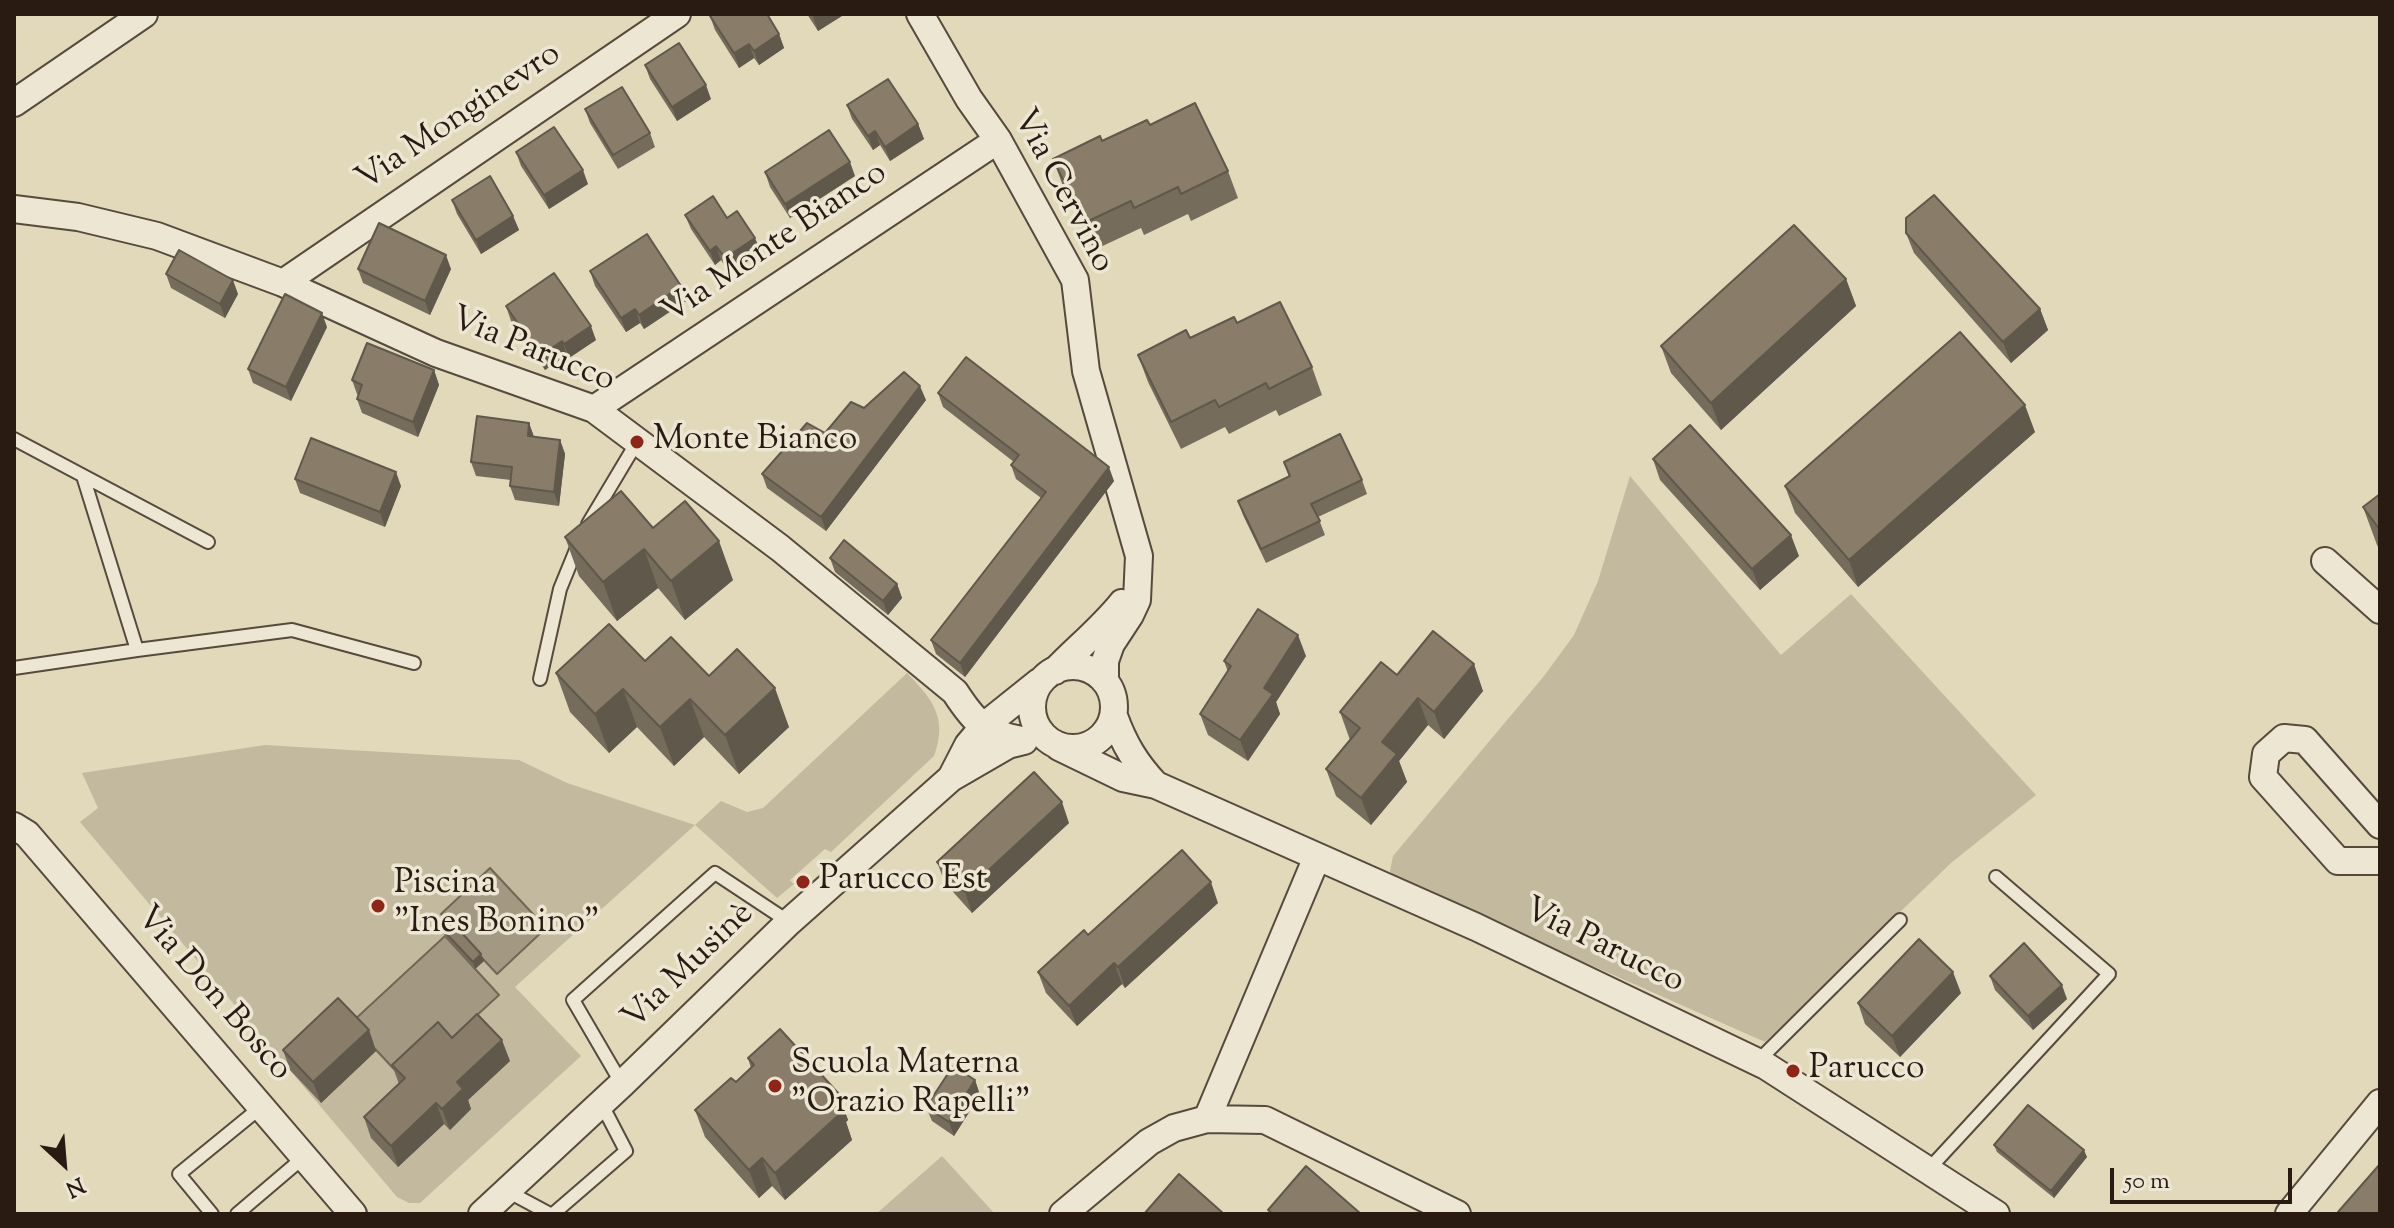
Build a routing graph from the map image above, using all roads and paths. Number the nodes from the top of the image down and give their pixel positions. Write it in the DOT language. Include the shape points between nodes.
graph roads {
  1 [pos="144,14"];
  2 [pos="677,14"];
  3 [pos="920,14"];
  4 [pos="14,103"];
  5 [pos="998,140"];
  6 [pos="14,209"];
  7 [pos="283,283"];
  8 [pos="594,409"];
  9 [pos="14,439"];
  10 [pos="637,442"];
  11 [pos="83,476"];
  12 [pos="208,542"];
  13 [pos="1139,556"];
  14 [pos="2325,561"];
  15 [pos="2380,610"];
  16 [pos="137,650"];
  17 [pos="414,663"];
  18 [pos="14,668"];
  19 [pos="1048,675"];
  20 [pos="540,679"];
  21 [pos="1105,681"];
  22 [pos="955,692"];
  23 [pos="1016,701"];
  24 [pos="1114,716"];
  25 [pos="984,726"];
  26 [pos="1022,740"];
  27 [pos="1055,744"];
  28 [pos="951,778"];
  29 [pos="1156,785"];
  30 [pos="2380,825"];
  31 [pos="14,826"];
  32 [pos="1317,857"];
  33 [pos="2380,861"];
  34 [pos="1996,877"];
  35 [pos="1900,920"];
  36 [pos="789,922"];
  37 [pos="1757,1062"];
  38 [pos="622,1084"];
  39 [pos="601,1103"];
  40 [pos="2380,1103"];
  41 [pos="261,1107"];
  42 [pos="1207,1119"];
  43 [pos="304,1157"];
  44 [pos="1928,1170"];
  45 [pos="506,1191"];
  46 [pos="212,1214"];
  47 [pos="237,1214"];
  48 [pos="353,1214"];
  49 [pos="482,1214"];
  50 [pos="551,1214"];
  51 [pos="1063,1214"];
  52 [pos="1457,1214"];
  53 [pos="1996,1214"];
  54 [pos="2289,1214"];
  1 -- 4 [label="street"];
  2 -- 7 [label="street, Via Monginevro"];
  3 -- 5 [label="street, Via Cervino"];
  5 -- 8 [label="street, Via Monte Bianco"];
  5 -- 13 [label="street, Via Cervino" via="1075,280 1086,371"];
  6 -- 7 [label="street, Via Parucco" via="78,217 157,236"];
  7 -- 8 [label="street, Via Parucco" via="436,353"];
  8 -- 10 [label="street, Via Parucco"];
  9 -- 11 [label="lane"];
  10 -- 20 [label="lane" via="582,533 560,589"];
  10 -- 22 [label="street, Via Parucco" via="780,548"];
  11 -- 12 [label="lane"];
  11 -- 16 [label="lane"];
  13 -- 19 [label="street" via="1133,587 1121,605"];
  13 -- 21 [label="street, Via Cervino" via="1137,600 1111,644"];
  14 -- 15 [label="street"];
  16 -- 17 [label="lane" via="292,630"];
  16 -- 18 [label="lane"];
  19 -- 21 [label="street" via="1076,666"];
  19 -- 23 [label="street"];
  19 -- 27 [label="street" via="1035,691 1033,716 1038,729"];
  21 -- 24 [label="street" via="1115,702"];
  22 -- 23 [label="street" via="984,701"];
  22 -- 25 [label="street"];
  22 -- 28 [label="street"];
  23 -- 25 [label="street"];
  24 -- 27 [label="street" via="1109,729 1087,747"];
  24 -- 29 [label="street" via="1123,741"];
  25 -- 26 [label="street" via="998,736"];
  25 -- 28 [label="street"];
  26 -- 27 [label="street"];
  26 -- 28 [label="street"];
  27 -- 29 [label="street, Via Parucco" via="1123,778"];
  28 -- 36 [label="street, Via Musinè"];
  29 -- 32 [label="street, Via Parucco"];
  30 -- 33 [label="street" via="2305,740 2284,738 2266,754 2263,777 2338,861"];
  31 -- 41 [label="street, Via Don Bosco" via="27,834"];
  32 -- 37 [label="street, Via Parucco"];
  32 -- 42 [label="street"];
  34 -- 44 [label="lane" via="2109,974"];
  35 -- 37 [label="lane"];
  36 -- 38 [label="street, Via Musinè"];
  36 -- 38 [label="lane" via="715,873 573,1000"];
  37 -- 44 [label="street, Via Parucco"];
  38 -- 39 [label="street, Via Musinè"];
  39 -- 45 [label="street, Via Musinè"];
  39 -- 50 [label="lane" via="626,1151"];
  40 -- 54 [label="street"];
  41 -- 43 [label="street, Via Don Bosco"];
  41 -- 46 [label="lane" via="179,1174"];
  42 -- 51 [label="street" via="1149,1142"];
  42 -- 52 [label="street" via="1265,1120"];
  43 -- 47 [label="lane"];
  43 -- 48 [label="street, Via Don Bosco"];
  44 -- 53 [label="street, Via Parucco"];
  45 -- 49 [label="street, Via Musinè"];
  45 -- 50 [label="lane"];
}
